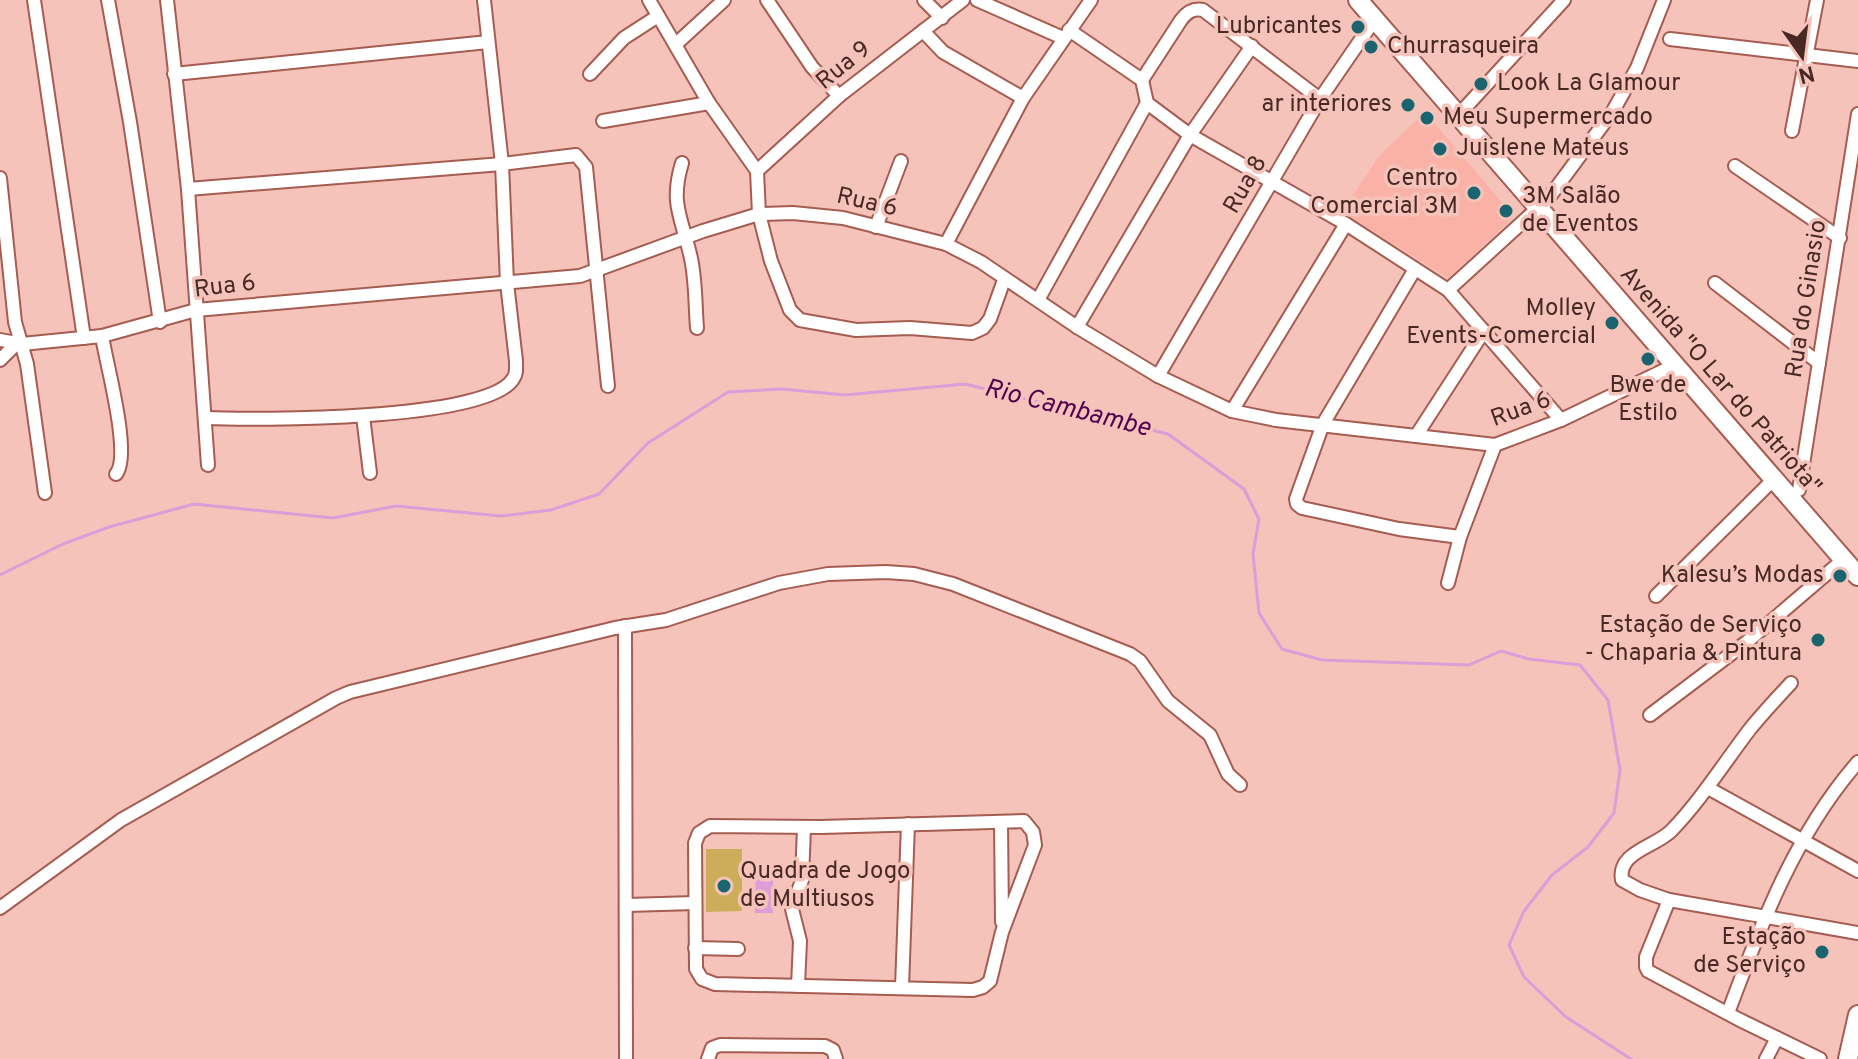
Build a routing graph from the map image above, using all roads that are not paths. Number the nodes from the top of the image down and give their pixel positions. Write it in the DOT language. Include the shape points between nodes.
graph roads {
  1 [pos="34,0"];
  2 [pos="108,0"];
  3 [pos="167,0"];
  4 [pos="484,0"];
  5 [pos="649,0"];
  6 [pos="724,0"];
  7 [pos="767,0"];
  8 [pos="924,0"];
  9 [pos="963,0"];
  10 [pos="977,0"];
  11 [pos="1091,0"];
  12 [pos="1564,0"];
  13 [pos="1664,0"];
  14 [pos="1817,0"];
  15 [pos="1370,4"];
  16 [pos="658,16"];
  17 [pos="942,18"];
  18 [pos="923,31"];
  19 [pos="1066,34"];
  20 [pos="1670,39"];
  21 [pos="488,42"];
  22 [pos="676,44"];
  23 [pos="1252,46"];
  24 [pos="1807,56"];
  25 [pos="1858,61"];
  26 [pos="174,74"];
  27 [pos="590,74"];
  28 [pos="1142,80"];
  29 [pos="839,96"];
  30 [pos="1023,98"];
  31 [pos="1320,99"];
  32 [pos="709,103"];
  33 [pos="1147,103"];
  34 [pos="1464,109"];
  35 [pos="1858,114"];
  36 [pos="603,121"];
  37 [pos="1792,131"];
  38 [pos="1190,135"];
  39 [pos="901,161"];
  40 [pos="682,163"];
  41 [pos="502,164"];
  42 [pos="1735,166"];
  43 [pos="757,171"];
  44 [pos="0,178"];
  45 [pos="1274,181"];
  46 [pos="188,189"];
  47 [pos="1542,206"];
  48 [pos="759,214"];
  49 [pos="1346,224"];
  50 [pos="876,227"];
  51 [pos="1840,238"];
  52 [pos="684,239"];
  53 [pos="946,244"];
  54 [pos="1415,269"];
  55 [pos="597,270"];
  56 [pos="1004,280"];
  57 [pos="507,283"];
  58 [pos="1715,283"];
  59 [pos="1448,290"];
  60 [pos="1038,300"];
  61 [pos="196,310"];
  62 [pos="160,322"];
  63 [pos="1077,327"];
  64 [pos="697,328"];
  65 [pos="1484,331"];
  66 [pos="102,336"];
  67 [pos="84,338"];
  68 [pos="0,340"];
  69 [pos="19,344"];
  70 [pos="0,360"];
  71 [pos="1819,363"];
  72 [pos="1675,365"];
  73 [pos="1158,376"];
  74 [pos="608,386"];
  75 [pos="1232,411"];
  76 [pos="363,416"];
  77 [pos="205,418"];
  78 [pos="1561,420"];
  79 [pos="1323,424"];
  80 [pos="1416,436"];
  81 [pos="1495,445"];
  82 [pos="208,465"];
  83 [pos="370,473"];
  84 [pos="116,474"];
  85 [pos="1774,479"];
  86 [pos="1799,490"];
  87 [pos="45,493"];
  88 [pos="1460,537"];
  89 [pos="1851,559"];
  90 [pos="1858,576"];
  91 [pos="1448,583"];
  92 [pos="1656,596"];
  93 [pos="625,626"];
  94 [pos="1791,683"];
  95 [pos="1650,715"];
  96 [pos="1858,762"];
  97 [pos="1240,785"];
  98 [pos="1708,788"];
  99 [pos="1001,822"];
  100 [pos="908,824"];
  101 [pos="804,827"];
  102 [pos="1801,840"];
  103 [pos="1858,871"];
  104 [pos="1669,900"];
  105 [pos="695,903"];
  106 [pos="627,905"];
  107 [pos="0,908"];
  108 [pos="1765,918"];
  109 [pos="1002,932"];
  110 [pos="1858,933"];
  111 [pos="695,948"];
  112 [pos="738,949"];
  113 [pos="798,986"];
  114 [pos="902,987"];
  115 [pos="1728,1013"];
  116 [pos="1858,1015"];
  117 [pos="1777,1038"];
  118 [pos="626,1059"];
  119 [pos="708,1059"];
  120 [pos="836,1059"];
  121 [pos="1766,1059"];
  122 [pos="1820,1059"];
  123 [pos="1848,1059"];
  1 -- 67 [label="street"];
  2 -- 62 [label="street"];
  3 -- 26 [label="street"];
  4 -- 21 [label="street"];
  5 -- 16 [label="street"];
  6 -- 22 [label="street"];
  7 -- 29 [label="street" via="812,67"];
  8 -- 17 [label="street"];
  9 -- 17 [label="street, Rua 9"];
  10 -- 19 [label="street"];
  11 -- 19 [label="street"];
  12 -- 34 [label="street"];
  13 -- 47 [label="street" via="1613,111"];
  14 -- 24 [label="street"];
  15 -- 31 [label="street, Rua 8"];
  15 -- 34 [label="main road, Avenida \"O Lar do Patriota\""];
  15 -- 47 [label="main road, Avenida \"O Lar do Patriota\""];
  16 -- 22 [label="street"];
  16 -- 27 [label="street" via="624,38"];
  17 -- 18 [label="street, Rua 9"];
  18 -- 29 [label="street, Rua 9"];
  18 -- 30 [label="street" via="943,52"];
  19 -- 28 [label="street"];
  19 -- 30 [label="street"];
  20 -- 24 [label="street"];
  21 -- 26 [label="street"];
  21 -- 41 [label="street"];
  22 -- 32 [label="street"];
  23 -- 28 [label="street" via="1203,10 1191,10"];
  23 -- 31 [label="street"];
  23 -- 38 [label="street"];
  24 -- 25 [label="street"];
  24 -- 37 [label="street"];
  26 -- 46 [label="street"];
  28 -- 33 [label="street"];
  29 -- 43 [label="street, Rua 9"];
  30 -- 53 [label="street"];
  31 -- 45 [label="street, Rua 8"];
  32 -- 36 [label="street"];
  32 -- 43 [label="street"];
  33 -- 38 [label="street"];
  33 -- 60 [label="street"];
  34 -- 47 [label="main road, Avenida \"O Lar do Patriota\""];
  35 -- 51 [label="street, Rua do Ginasio"];
  38 -- 45 [label="street"];
  38 -- 63 [label="street"];
  39 -- 50 [label="street"];
  40 -- 52 [label="street" via="675,186"];
  41 -- 46 [label="street"];
  41 -- 55 [label="street" via="576,155 582,159"];
  41 -- 57 [label="street"];
  42 -- 51 [label="street"];
  43 -- 48 [label="street"];
  44 -- 69 [label="street"];
  45 -- 49 [label="street"];
  45 -- 73 [label="street, Rua 8"];
  46 -- 61 [label="street"];
  47 -- 59 [label="street"];
  47 -- 72 [label="main road, Avenida \"O Lar do Patriota\""];
  47 -- 86 [label="main road, Avenida \"O Lar do Patriota\""];
  48 -- 50 [label="street, Rua 6" via="822,215"];
  48 -- 52 [label="street, Rua 6"];
  48 -- 56 [label="street" via="785,299 800,320 856,330 972,333 990,319"];
  49 -- 54 [label="street"];
  49 -- 75 [label="street"];
  50 -- 53 [label="street, Rua 6"];
  51 -- 71 [label="street, Rua do Ginasio"];
  52 -- 55 [label="street, Rua 6"];
  52 -- 64 [label="street" via="691,256"];
  53 -- 56 [label="street, Rua 6"];
  54 -- 59 [label="street"];
  54 -- 79 [label="street"];
  55 -- 57 [label="street, Rua 6"];
  55 -- 74 [label="street"];
  56 -- 60 [label="street, Rua 6"];
  57 -- 61 [label="street, Rua 6"];
  57 -- 76 [label="street" via="516,361 512,381 456,404"];
  58 -- 71 [label="street"];
  59 -- 65 [label="street"];
  60 -- 63 [label="street, Rua 6"];
  61 -- 62 [label="street, Rua 6"];
  61 -- 77 [label="street"];
  62 -- 66 [label="street, Rua 6"];
  63 -- 73 [label="street, Rua 6"];
  65 -- 78 [label="street"];
  65 -- 80 [label="street"];
  66 -- 67 [label="street, Rua 6"];
  66 -- 84 [label="street" via="120,428 122,462"];
  67 -- 69 [label="street, Rua 6"];
  68 -- 69 [label="street, Rua 6"];
  69 -- 70 [label="street"];
  69 -- 87 [label="street"];
  71 -- 86 [label="street, Rua do Ginasio"];
  72 -- 78 [label="street, Rua 6"];
  72 -- 85 [label="main road, Avenida \"O Lar do Patriota\""];
  73 -- 75 [label="street, Rua 6"];
  75 -- 79 [label="street, Rua 6"];
  76 -- 77 [label="street"];
  76 -- 83 [label="street"];
  77 -- 82 [label="street"];
  78 -- 81 [label="street, Rua 6"];
  79 -- 80 [label="street, Rua 6"];
  79 -- 88 [label="street" via="1297,504 1370,523"];
  80 -- 81 [label="street, Rua 6"];
  81 -- 88 [label="street"];
  85 -- 89 [label="main road, Avenida \"O Lar do Patriota\""];
  85 -- 92 [label="street"];
  86 -- 89 [label="main road, Avenida \"O Lar do Patriota\""];
  88 -- 91 [label="street"];
  89 -- 90 [label="main road, Avenida \"O Lar do Patriota\""];
  89 -- 95 [label="street"];
  93 -- 97 [label="street" via="654,624 779,583 828,574 886,572 940,580 1130,654 1168,701 1210,735 1228,774"];
  93 -- 106 [label="street"];
  93 -- 107 [label="street" via="336,698 121,820"];
  94 -- 98 [label="street"];
  96 -- 102 [label="street"];
  98 -- 102 [label="street"];
  98 -- 104 [label="street" via="1669,833 1624,863 1622,880"];
  99 -- 100 [label="street"];
  99 -- 109 [label="street"];
  99 -- 109 [label="street" via="1029,824 1035,845"];
  100 -- 101 [label="street"];
  100 -- 114 [label="street"];
  101 -- 105 [label="street" via="704,828 695,843"];
  101 -- 113 [label="street" via="802,880 792,909 800,941"];
  102 -- 103 [label="street"];
  102 -- 108 [label="street"];
  104 -- 108 [label="street"];
  104 -- 115 [label="street" via="1646,967"];
  105 -- 106 [label="street"];
  105 -- 111 [label="street"];
  106 -- 118 [label="street"];
  108 -- 110 [label="street"];
  108 -- 115 [label="street"];
  109 -- 114 [label="street" via="990,981 983,987"];
  111 -- 112 [label="street"];
  111 -- 113 [label="street" via="696,969 708,982"];
  113 -- 114 [label="street"];
  115 -- 117 [label="street"];
  116 -- 123 [label="main road"];
  117 -- 121 [label="street"];
  117 -- 122 [label="street"];
  119 -- 120 [label="street" via="716,1046 734,1045 825,1046"];
}
